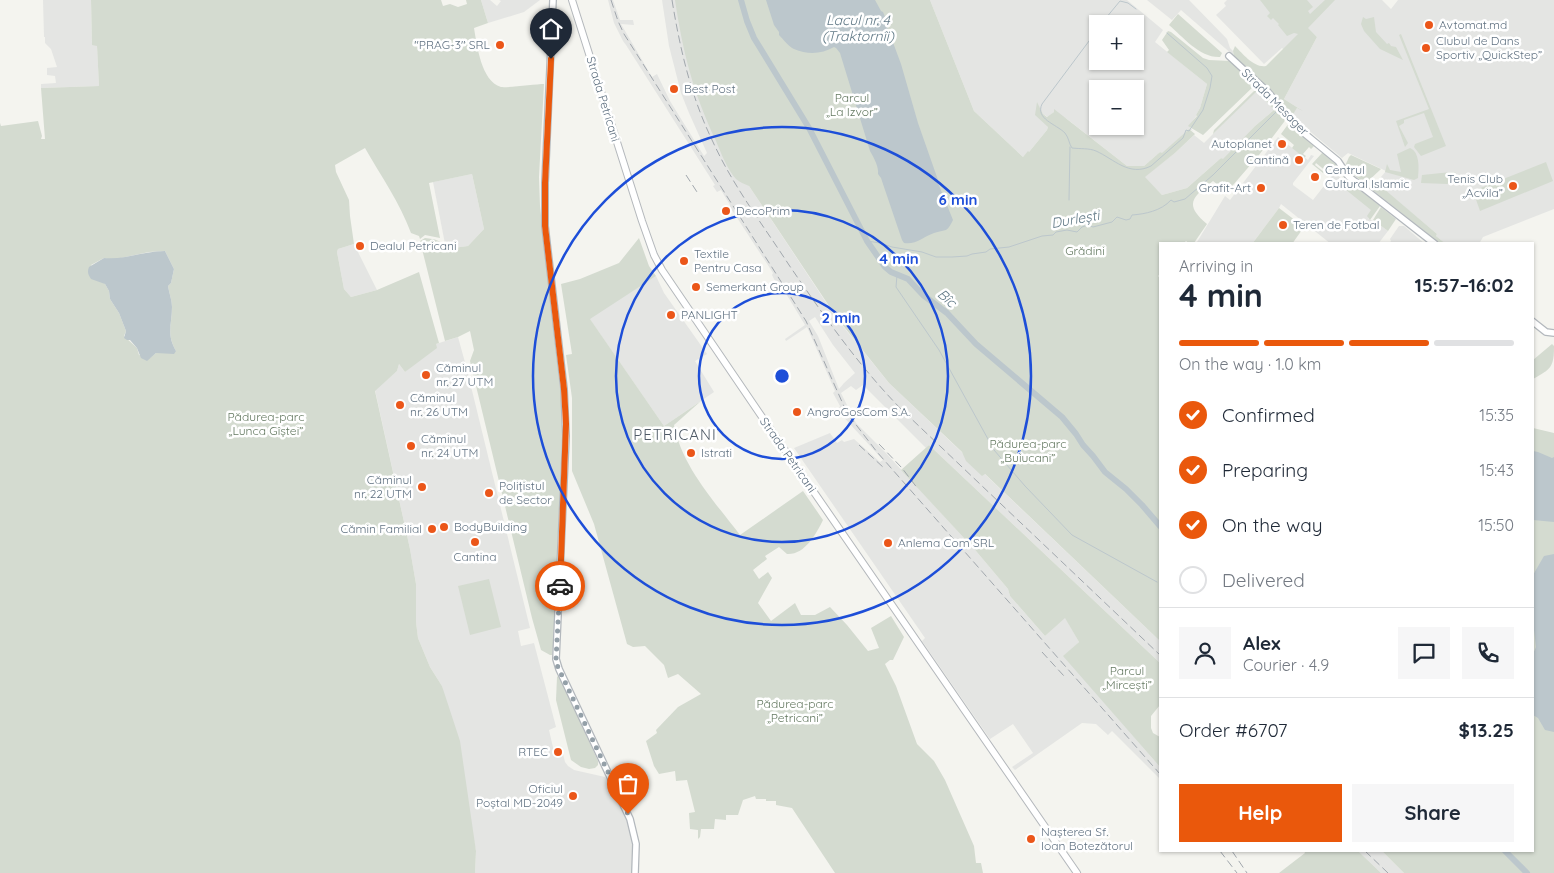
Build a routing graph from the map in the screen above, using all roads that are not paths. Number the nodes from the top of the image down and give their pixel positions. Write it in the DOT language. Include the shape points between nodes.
graph roads {
  1 [pos="553,0"];
  2 [pos="572,0"];
  3 [pos="1230,56"];
  4 [pos="1432,242"];
  5 [pos="1534,323"];
  6 [pos="1554,333"];
  7 [pos="635,873"];
  8 [pos="1077,873"];
  1 -- 7 [label="main road" via="545,226 564,389 566,436 556,659 626,806 636,844"];
  2 -- 8 [label="main road, Strada Petricani" via="642,221 662,270"];
  3 -- 4 [label="main road, Strada Mesager" via="1300,128 1338,161 1348,176"];
  5 -- 6 [label="main road" via="1546,332"];
}
